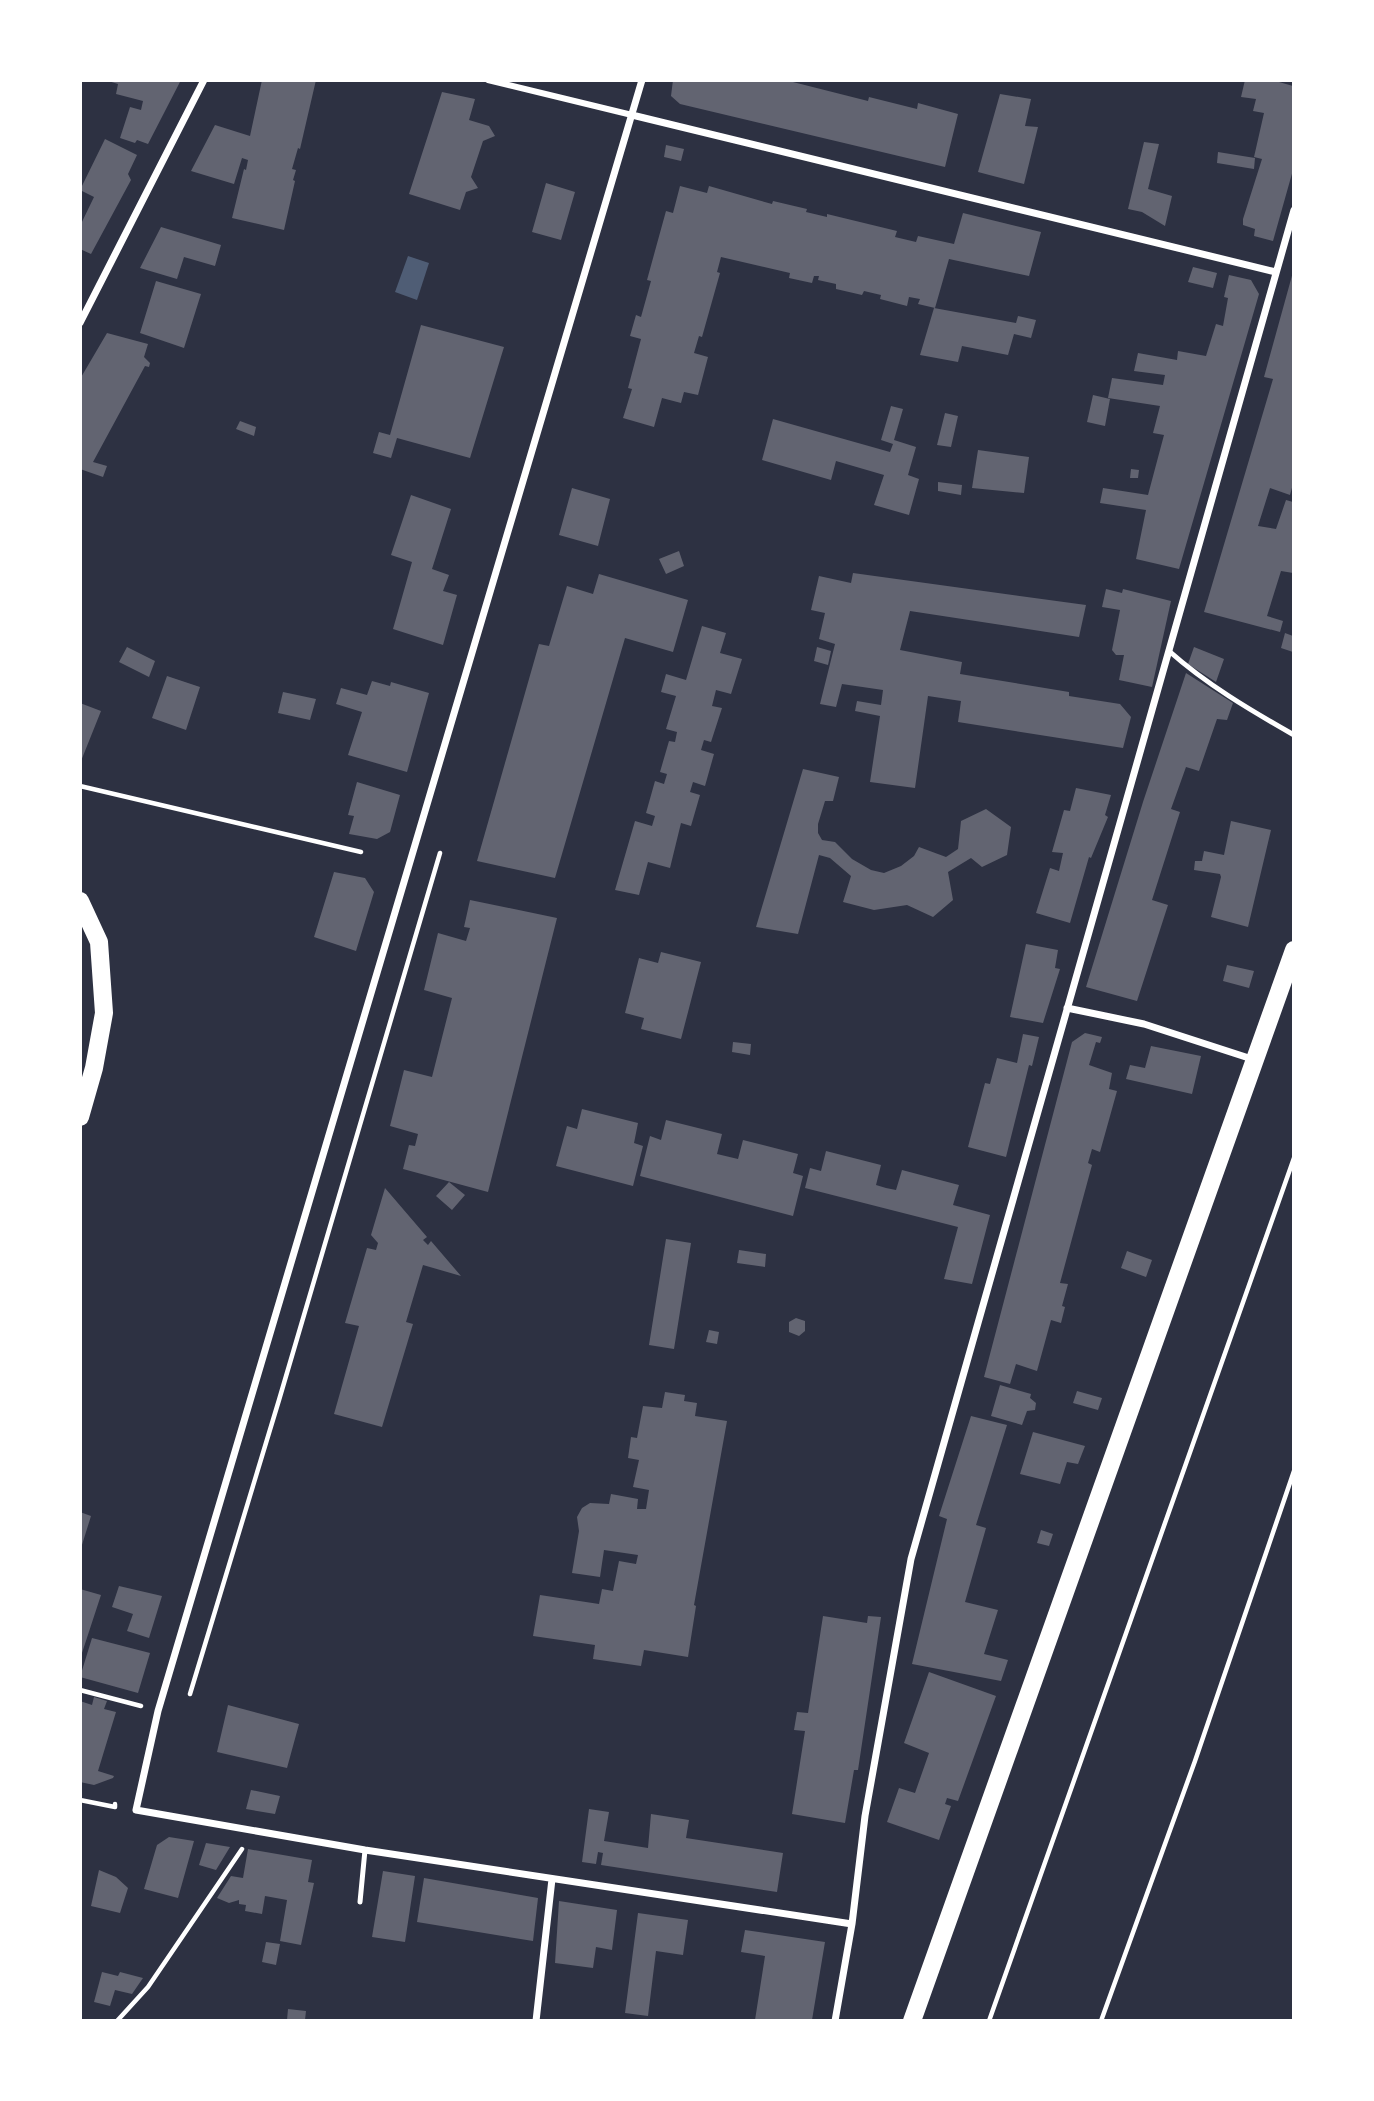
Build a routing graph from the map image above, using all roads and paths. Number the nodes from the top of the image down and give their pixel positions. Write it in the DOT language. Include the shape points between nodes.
graph roads {
  1 [pos="204,80"];
  2 [pos="488,80"];
  3 [pos="642,80"];
  4 [pos="632,115"];
  5 [pos="1293,210"];
  6 [pos="1276,272"];
  7 [pos="80,323"];
  8 [pos="1169,651"];
  9 [pos="1293,735"];
  10 [pos="80,786"];
  11 [pos="361,852"];
  12 [pos="440,853"];
  13 [pos="80,901"];
  14 [pos="1293,950"];
  15 [pos="1067,1008"];
  16 [pos="1255,1060"];
  17 [pos="80,1116"];
  18 [pos="1293,1158"];
  19 [pos="1293,1471"];
  20 [pos="80,1690"];
  21 [pos="190,1694"];
  22 [pos="145,1707"];
  23 [pos="80,1801"];
  24 [pos="114,1807"];
  25 [pos="254,1831"];
  26 [pos="365,1850"];
  27 [pos="552,1879"];
  28 [pos="359,1902"];
  29 [pos="852,1924"];
  30 [pos="117,2021"];
  31 [pos="536,2021"];
  32 [pos="835,2021"];
  33 [pos="912,2021"];
  34 [pos="989,2021"];
  35 [pos="1101,2021"];
  1 -- 7 [label="street"];
  2 -- 4 [label="street"];
  3 -- 4 [label="street"];
  4 -- 6 [label="street"];
  4 -- 25 [label="street" via="158,1711 136,1810"];
  5 -- 6 [label="street"];
  6 -- 8 [label="street"];
  8 -- 9 [label="lane" via="1191,671"];
  8 -- 15 [label="street"];
  10 -- 11 [label="path"];
  12 -- 21 [label="path"];
  13 -- 17 [label="main road" via="99,942 104,1013"];
  14 -- 16 [label="main road"];
  15 -- 16 [label="street" via="1144,1024"];
  15 -- 29 [label="street" via="911,1559 865,1816"];
  16 -- 33 [label="main road"];
  18 -- 34 [label="path"];
  19 -- 35 [label="path"];
  20 -- 22 [label="path"];
  23 -- 24 [label="path"];
  25 -- 26 [label="street"];
  25 -- 30 [label="path" via="148,1987"];
  26 -- 27 [label="street"];
  26 -- 28 [label="lane"];
  27 -- 29 [label="street"];
  27 -- 31 [label="street"];
  29 -- 32 [label="street"];
}
